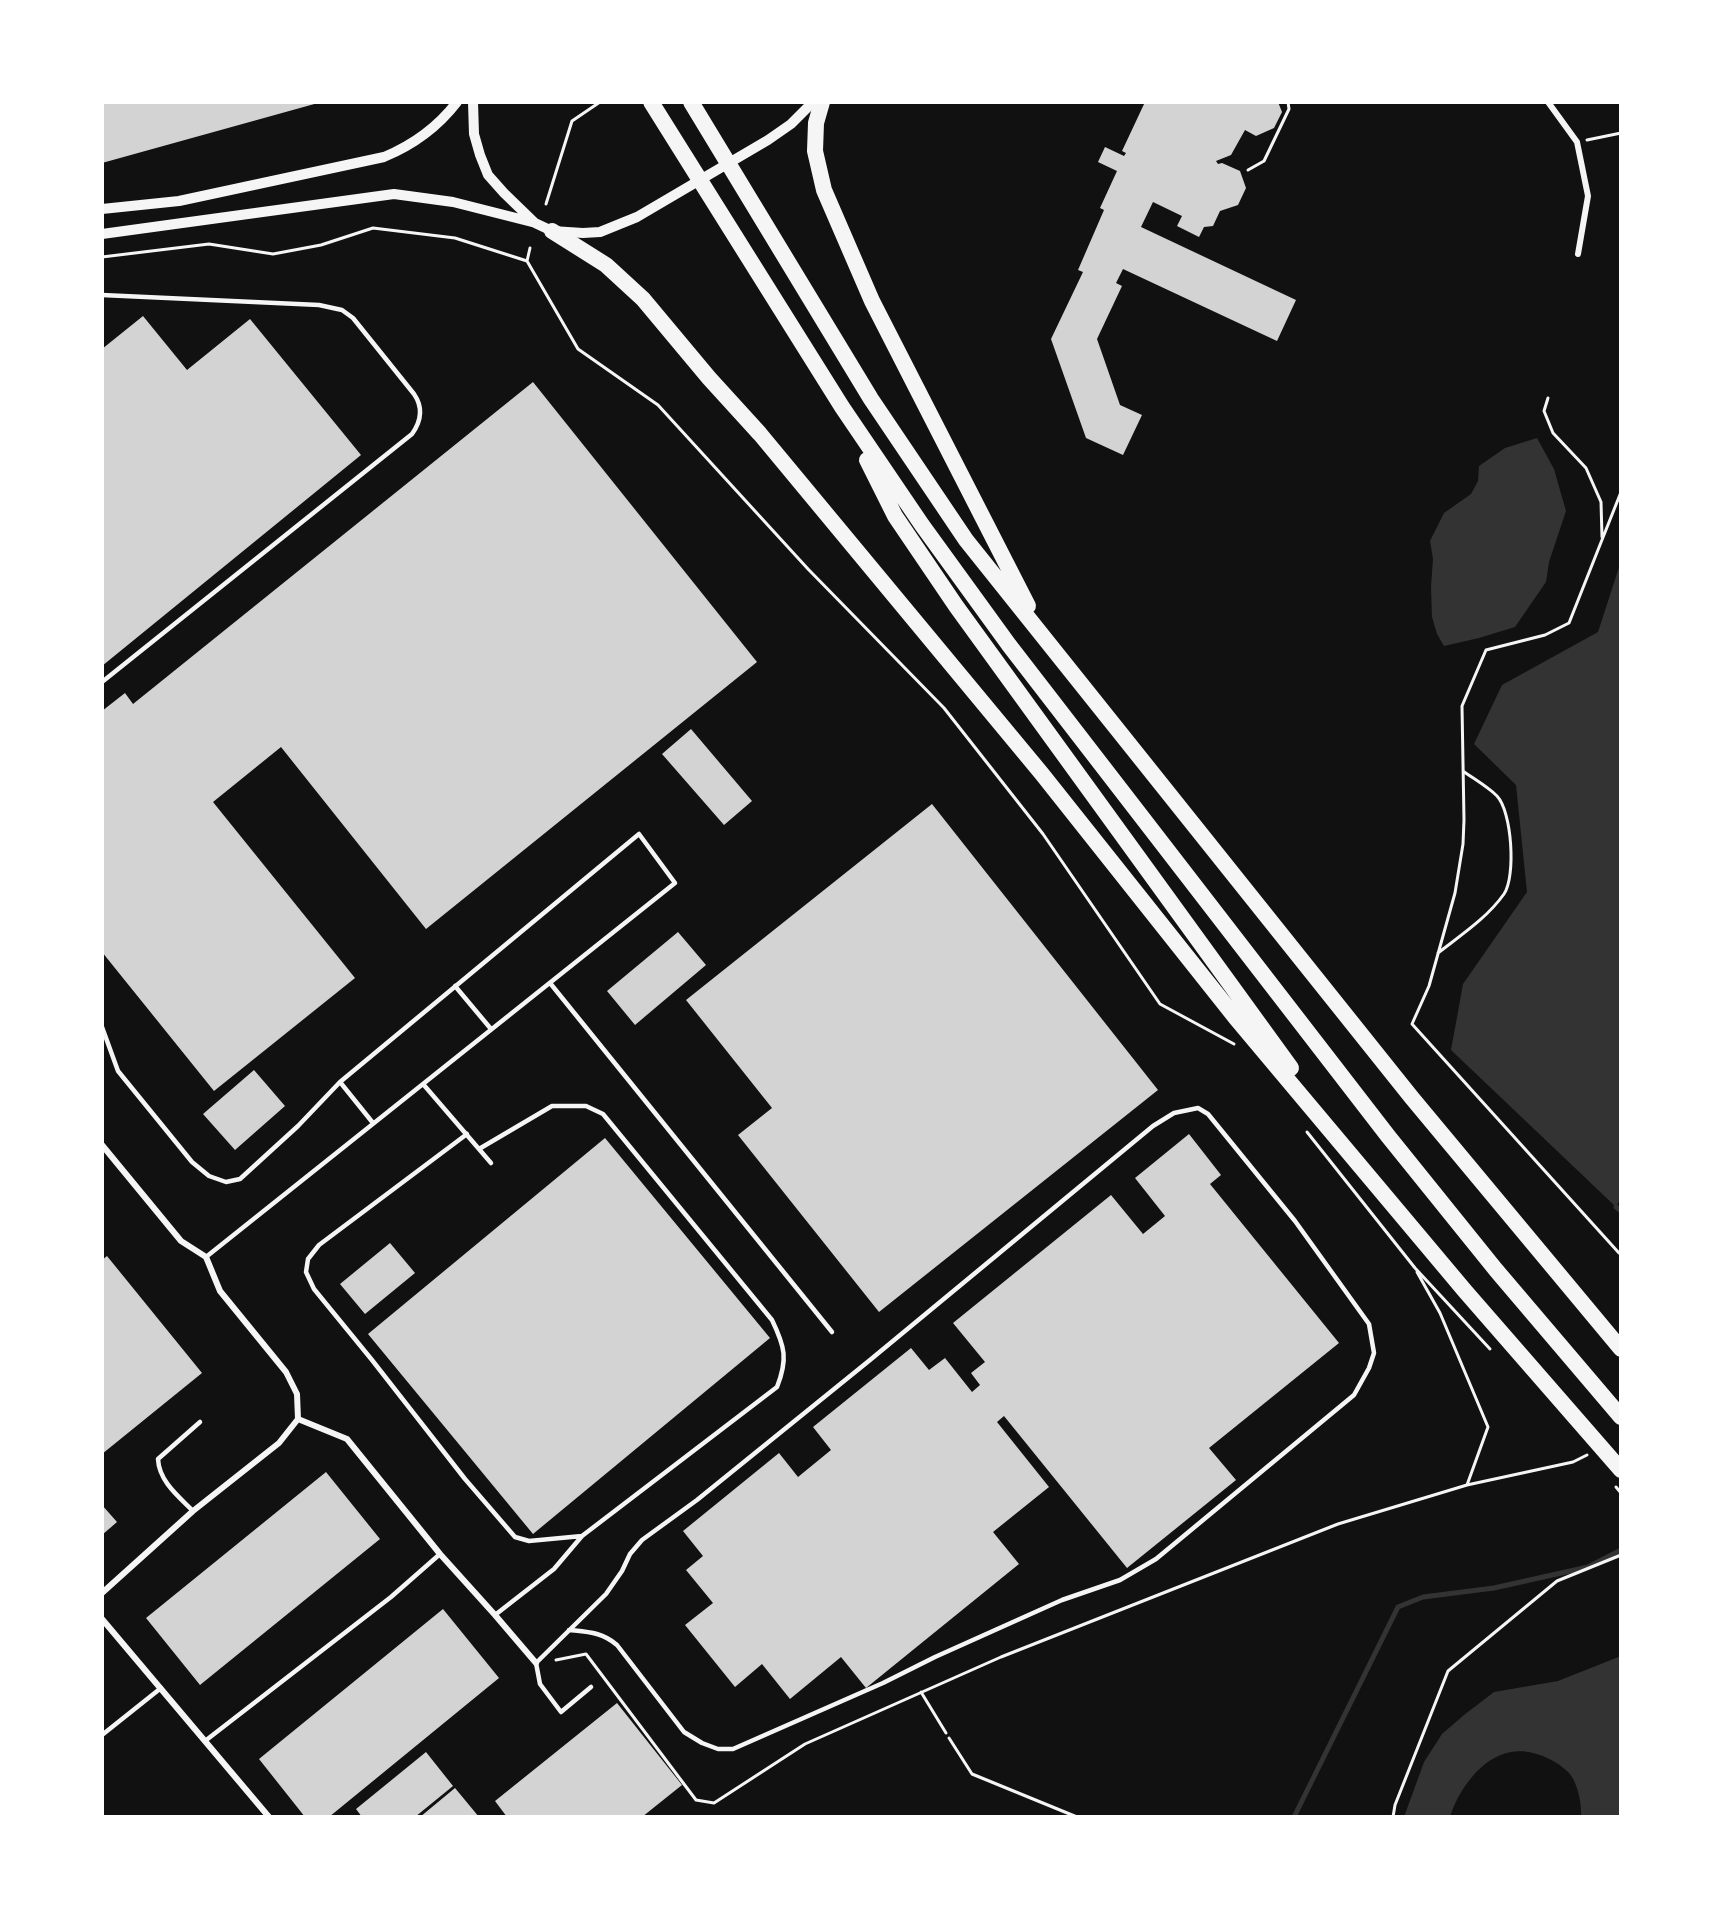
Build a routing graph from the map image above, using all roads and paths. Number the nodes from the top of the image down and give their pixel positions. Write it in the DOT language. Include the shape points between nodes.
graph roads {
  1 [pos="457,102"];
  2 [pos="472,102"];
  3 [pos="600,102"];
  4 [pos="651,102"];
  5 [pos="691,102"];
  6 [pos="813,102"];
  7 [pos="822,102"];
  8 [pos="1288,102"];
  9 [pos="1548,102"];
  10 [pos="1621,134"];
  11 [pos="1576,142"];
  12 [pos="1248,170"];
  13 [pos="546,204"];
  14 [pos="102,208"];
  15 [pos="535,223"];
  16 [pos="552,231"];
  17 [pos="102,234"];
  18 [pos="530,248"];
  19 [pos="1578,254"];
  20 [pos="102,258"];
  21 [pos="527,261"];
  22 [pos="102,295"];
  23 [pos="1548,398"];
  24 [pos="842,407"];
  25 [pos="1621,492"];
  26 [pos="1602,538"];
  27 [pos="1044,636"];
  28 [pos="102,682"];
  29 [pos="1463,771"];
  30 [pos="1438,953"];
  31 [pos="550,983"];
  32 [pos="455,986"];
  33 [pos="102,1027"];
  34 [pos="491,1029"];
  35 [pos="1238,1047"];
  36 [pos="340,1082"];
  37 [pos="423,1084"];
  38 [pos="373,1123"];
  39 [pos="1305,1130"];
  40 [pos="467,1134"];
  41 [pos="102,1145"];
  42 [pos="479,1149"];
  43 [pos="1356,1159"];
  44 [pos="491,1163"];
  45 [pos="1620,1252"];
  46 [pos="206,1257"];
  47 [pos="1415,1268"];
  48 [pos="832,1332"];
  49 [pos="1621,1349"];
  50 [pos="1494,1353"];
  51 [pos="1621,1417"];
  52 [pos="298,1419"];
  53 [pos="200,1422"];
  54 [pos="1592,1452"];
  55 [pos="1621,1470"];
  56 [pos="193,1511"];
  57 [pos="582,1536"];
  58 [pos="440,1554"];
  59 [pos="1621,1555"];
  60 [pos="102,1593"];
  61 [pos="495,1614"];
  62 [pos="102,1619"];
  63 [pos="569,1630"];
  64 [pos="536,1663"];
  65 [pos="591,1687"];
  66 [pos="161,1688"];
  67 [pos="921,1692"];
  68 [pos="946,1733"];
  69 [pos="102,1735"];
  70 [pos="949,1738"];
  71 [pos="205,1741"];
  72 [pos="269,1817"];
  73 [pos="1077,1817"];
  74 [pos="1393,1817"];
  1 -- 14 [label="street" via="421,138 384,157 179,201"];
  2 -- 15 [label="street" via="474,134 488,175"];
  3 -- 13 [label="path" via="572,121"];
  4 -- 24 [label="highway"];
  5 -- 27 [label="highway" via="871,399 966,540"];
  6 -- 16 [label="street" via="768,140 638,217 600,232"];
  7 -- 27 [label="highway" via="815,151 824,190 872,301"];
  8 -- 12 [label="path" via="1289,109 1264,161"];
  9 -- 11 [label="street"];
  10 -- 11 [label="path"];
  11 -- 19 [label="street" via="1588,196"];
  15 -- 16 [label="street"];
  15 -- 17 [label="street" via="453,202 394,194"];
  16 -- 43 [label="highway" via="606,265 643,299 760,434 1042,774 1235,1017"];
  18 -- 21 [label="path"];
  20 -- 21 [label="path" via="209,244 273,254 321,245 373,228 455,238"];
  21 -- 35 [label="path" via="578,349 658,405 808,569 944,708 1043,834 1160,1004"];
  22 -- 28 [label="lane" via="335,308 353,318 414,394 421,411 412,434"];
  23 -- 26 [label="path" via="1544,411 1553,433 1586,468 1601,502"];
  24 -- 43 [label="highway" via="895,516 956,606"];
  24 -- 51 [label="highway" via="1008,645 1388,1136"];
  25 -- 26 [label="path"];
  26 -- 29 [label="path" via="1569,622 1545,635 1486,650 1462,706"];
  27 -- 49 [label="highway" via="1397,1080"];
  29 -- 30 [label="path" via="1463,844 1455,893"];
  29 -- 30 [label="path" via="1498,797 1510,830 1512,872 1505,892 1487,913"];
  30 -- 45 [label="path" via="1412,1024"];
  31 -- 32 [label="lane" via="675,883 639,834"];
  31 -- 34 [label="lane"];
  31 -- 48 [label="lane"];
  32 -- 34 [label="lane"];
  32 -- 36 [label="lane"];
  33 -- 36 [label="lane" via="118,1071 192,1162 209,1176 226,1182 240,1179"];
  34 -- 37 [label="lane"];
  36 -- 38 [label="lane"];
  37 -- 38 [label="lane"];
  37 -- 40 [label="lane"];
  38 -- 46 [label="lane"];
  39 -- 47 [label="path"];
  40 -- 42 [label="lane"];
  40 -- 57 [label="lane" via="319,1245 308,1258 306,1272 314,1289 515,1537 529,1541"];
  41 -- 46 [label="street" via="181,1241"];
  42 -- 44 [label="lane"];
  42 -- 57 [label="lane" via="552,1106 586,1106 603,1114 772,1320 782,1341 785,1356 777,1387"];
  43 -- 55 [label="highway"];
  46 -- 52 [label="street" via="220,1292 286,1372 297,1394"];
  47 -- 50 [label="path"];
  47 -- 54 [label="path" via="1440,1313 1488,1427 1467,1485 1573,1462"];
  52 -- 56 [label="street" via="279,1443"];
  52 -- 58 [label="street" via="347,1439"];
  53 -- 56 [label="lane" via="158,1459 167,1483"];
  56 -- 60 [label="street"];
  57 -- 61 [label="lane" via="554,1569"];
  58 -- 61 [label="street"];
  58 -- 71 [label="lane" via="391,1597"];
  59 -- 74 [label="path" via="1557,1581 1448,1671"];
  61 -- 64 [label="street"];
  62 -- 66 [label="street"];
  63 -- 63 [label="lane" via="606,1594 642,1540 742,1463 1153,1126 1174,1113 1198,1108 1208,1114 1294,1221 1369,1324 1374,1353 1354,1395 1156,1559 1120,1580 1062,1600 733,1749 718,1749 684,1732 608,1637"];
  63 -- 64 [label="lane"];
  64 -- 65 [label="lane" via="540,1684 561,1712"];
  66 -- 69 [label="lane"];
  66 -- 71 [label="street"];
  67 -- 68 [label="path"];
  70 -- 73 [label="path" via="972,1774"];
  71 -- 72 [label="street"];
}
